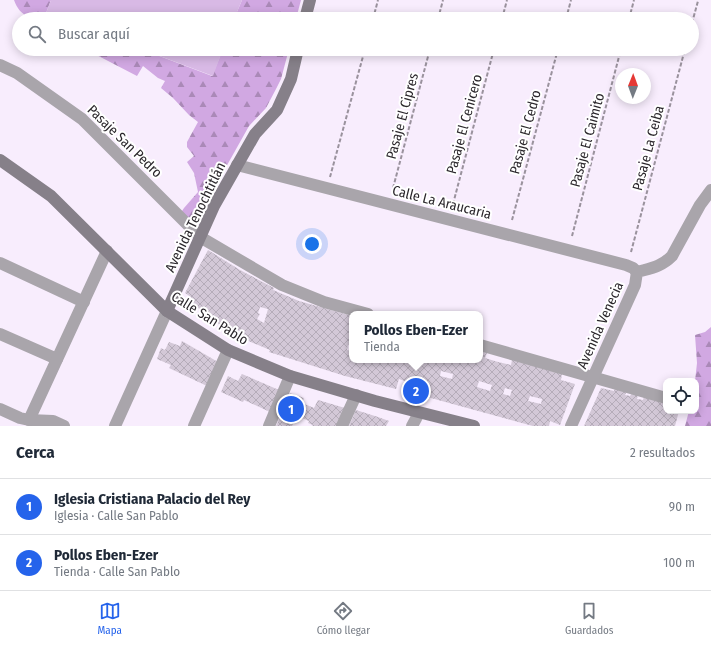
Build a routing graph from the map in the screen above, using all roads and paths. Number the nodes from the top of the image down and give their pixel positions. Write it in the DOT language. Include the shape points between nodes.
graph roads {
  1 [pos="310,0"];
  2 [pos="378,0"];
  3 [pos="443,0"];
  4 [pos="507,0"];
  5 [pos="571,0"];
  6 [pos="634,0"];
  7 [pos="698,1"];
  8 [pos="307,12"];
  9 [pos="374,12"];
  10 [pos="440,12"];
  11 [pos="504,12"];
  12 [pos="568,12"];
  13 [pos="631,12"];
  14 [pos="695,12"];
  15 [pos="296,56"];
  16 [pos="362,56"];
  17 [pos="428,56"];
  18 [pos="492,56"];
  19 [pos="556,56"];
  20 [pos="619,56"];
  21 [pos="683,56"];
  22 [pos="0,65"];
  23 [pos="0,160"];
  24 [pos="237,165"];
  25 [pos="328,188"];
  26 [pos="393,188"];
  27 [pos="711,190"];
  28 [pos="453,204"];
  29 [pos="512,220"];
  30 [pos="572,236"];
  31 [pos="200,237"];
  32 [pos="107,251"];
  33 [pos="631,252"];
  34 [pos="0,263"];
  35 [pos="637,272"];
  36 [pos="84,302"];
  37 [pos="357,311"];
  38 [pos="167,312"];
  39 [pos="0,334"];
  40 [pos="483,347"];
  41 [pos="228,350"];
  42 [pos="57,359"];
  43 [pos="290,376"];
  44 [pos="593,377"];
  45 [pos="356,395"];
  46 [pos="663,397"];
  47 [pos="0,409"];
  48 [pos="419,413"];
  49 [pos="29,420"];
  50 [pos="64,426"];
  51 [pos="116,426"];
  52 [pos="194,426"];
  53 [pos="269,426"];
  54 [pos="342,426"];
  55 [pos="412,426"];
  56 [pos="474,426"];
  57 [pos="572,426"];
  1 -- 8 [label="street"];
  2 -- 9 [label="path"];
  3 -- 10 [label="path"];
  4 -- 11 [label="path"];
  5 -- 12 [label="path"];
  6 -- 13 [label="path"];
  7 -- 14 [label="path"];
  15 -- 24 [label="street, Avenida Tenochtitlán" via="291,79 277,110 256,134"];
  16 -- 25 [label="path"];
  17 -- 26 [label="path, Pasaje El Cipres"];
  18 -- 28 [label="path, Pasaje El Cenicero"];
  19 -- 29 [label="path, Pasaje El Cedro"];
  20 -- 30 [label="path, Pasaje El Caimito"];
  21 -- 33 [label="path, Pasaje La Ceiba"];
  22 -- 31 [label="street, Pasaje San Pedro" via="17,73 82,118"];
  23 -- 32 [label="street, Calle San Pablo" via="51,196"];
  24 -- 25 [label="street, Calle La Araucaria"];
  24 -- 31 [label="street, Avenida Tenochtitlán"];
  25 -- 35 [label="street, Calle La Araucaria" via="626,265"];
  27 -- 35 [label="street, Avenida Venecia" via="672,256 665,263"];
  31 -- 37 [label="street, Pasaje San Pedro" via="282,285 324,302"];
  31 -- 38 [label="street, Avenida Tenochtitlán"];
  32 -- 36 [label="street"];
  32 -- 38 [label="street, Calle San Pablo"];
  34 -- 36 [label="street"];
  35 -- 44 [label="street, Avenida Venecia" via="635,285"];
  36 -- 42 [label="street"];
  38 -- 41 [label="street, Calle San Pablo"];
  38 -- 51 [label="street, Avenida Tenochtitlán"];
  39 -- 42 [label="street"];
  40 -- 44 [label="street"];
  41 -- 43 [label="street, Calle San Pablo"];
  41 -- 52 [label="street"];
  42 -- 49 [label="street"];
  43 -- 45 [label="street, Calle San Pablo"];
  43 -- 53 [label="street"];
  44 -- 46 [label="street"];
  44 -- 57 [label="street, Avenida Venecia"];
  45 -- 48 [label="street, Calle San Pablo"];
  45 -- 54 [label="street"];
  47 -- 49 [label="street"];
  48 -- 55 [label="street"];
  48 -- 56 [label="street, Calle San Pablo"];
  49 -- 50 [label="street" via="52,421"];
}
